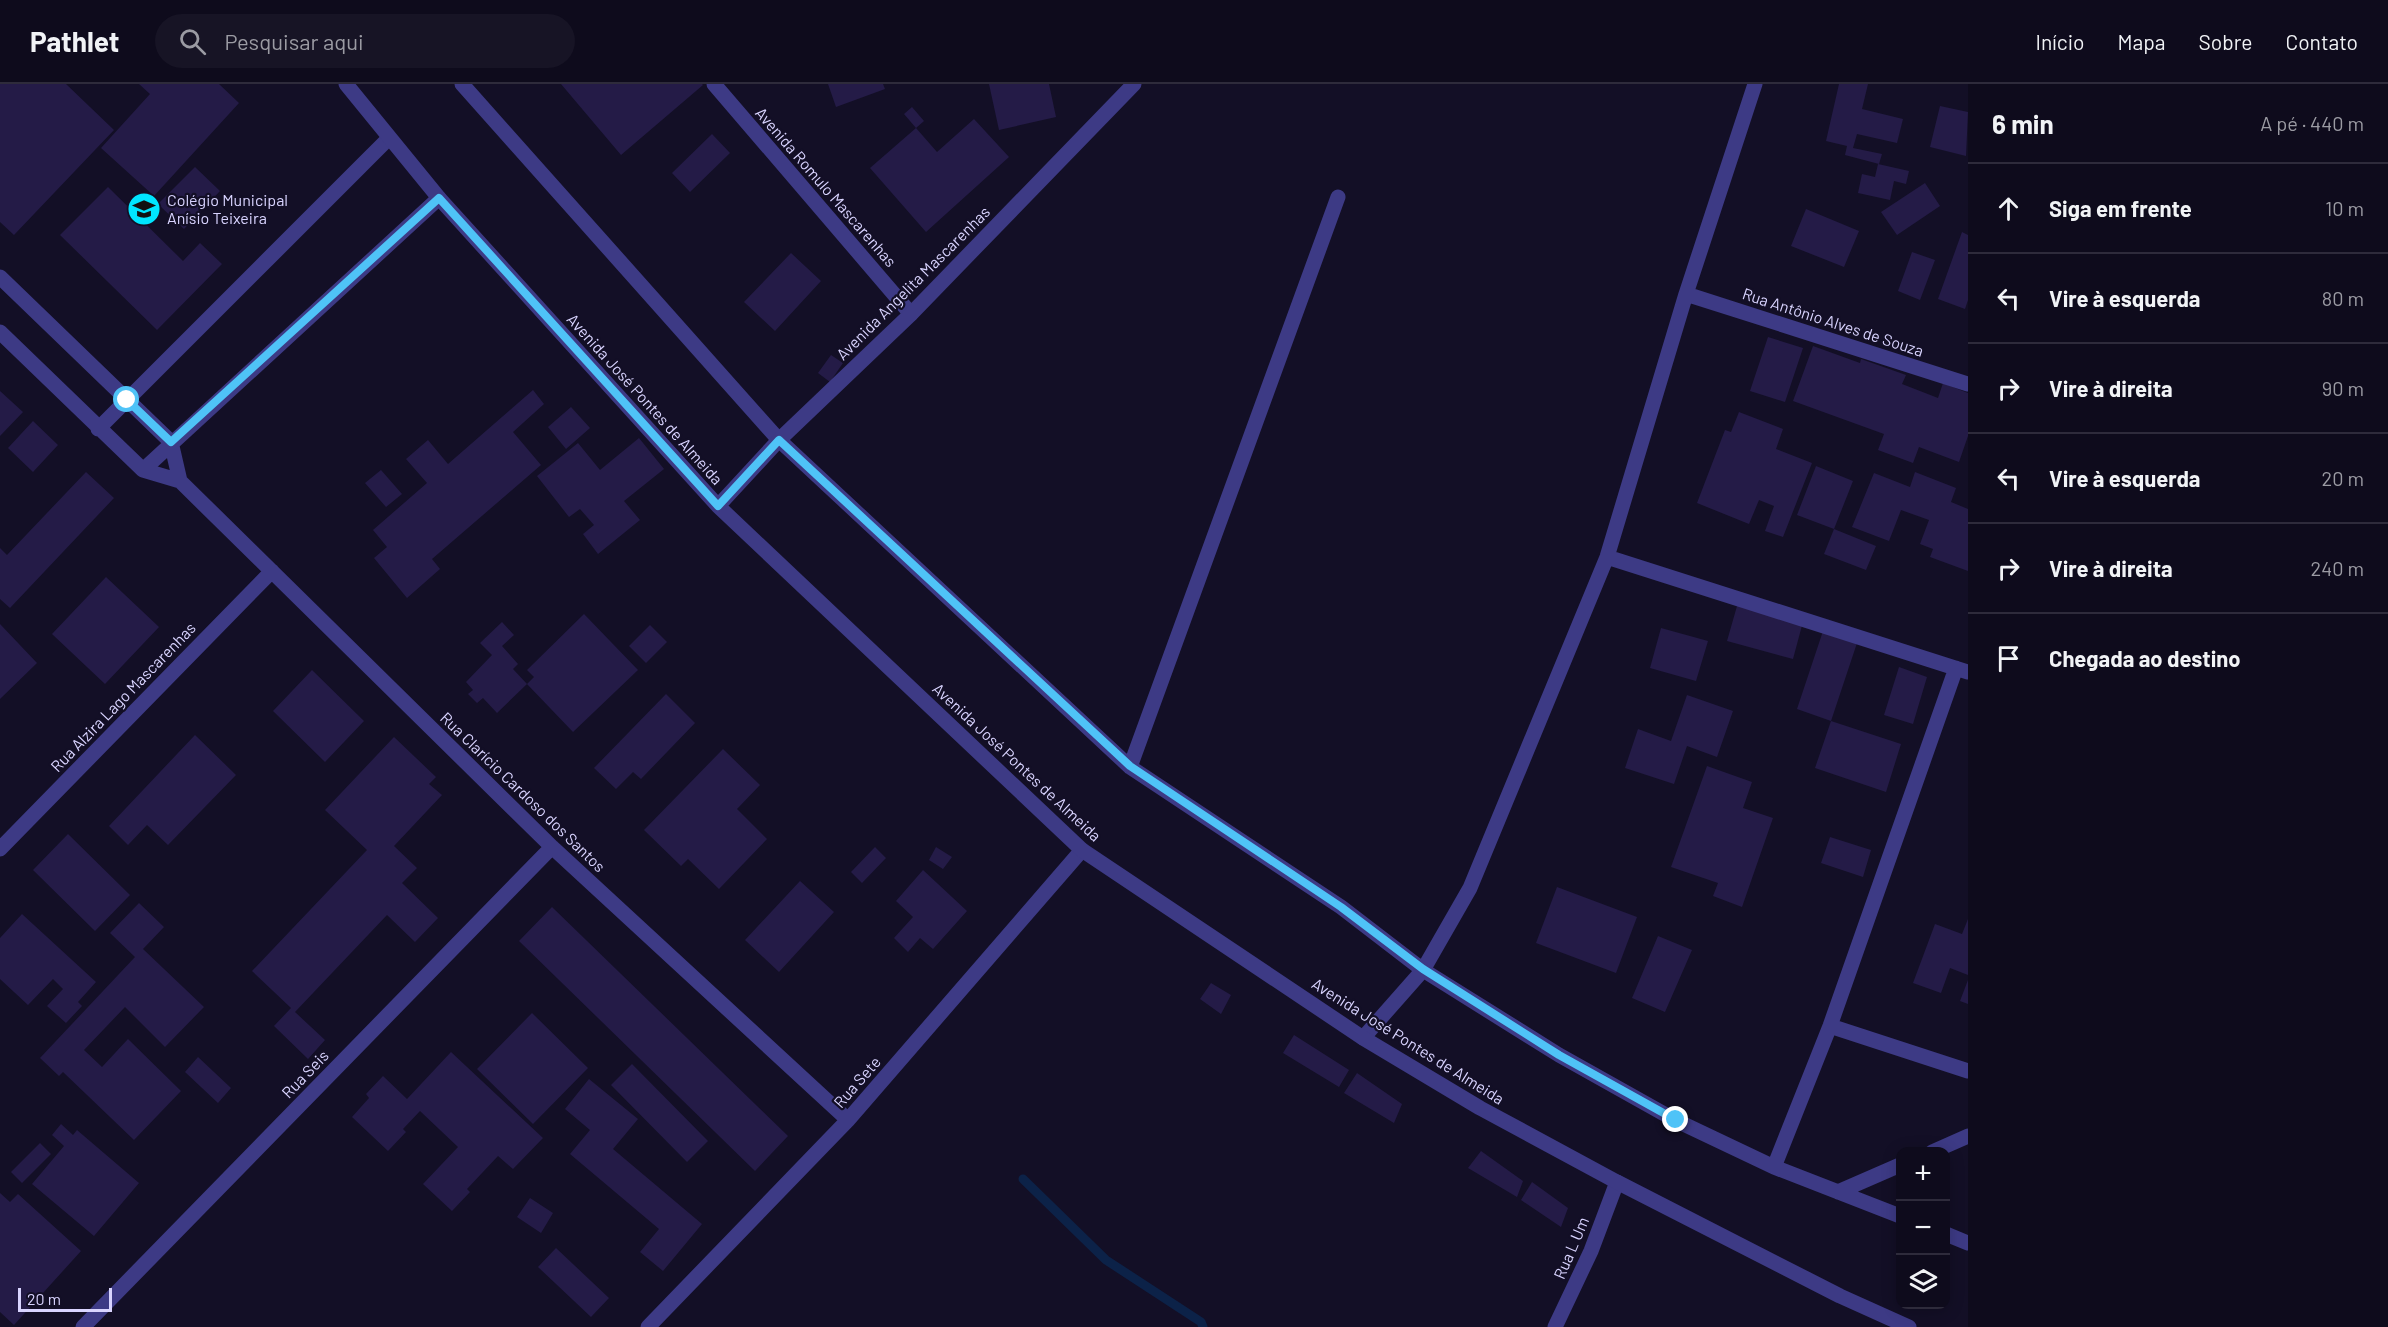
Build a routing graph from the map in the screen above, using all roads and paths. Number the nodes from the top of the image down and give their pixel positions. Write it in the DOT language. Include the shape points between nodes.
graph roads {
  1 [pos="346,84"];
  2 [pos="462,84"];
  3 [pos="714,84"];
  4 [pos="1134,84"];
  5 [pos="1755,84"];
  6 [pos="388,139"];
  7 [pos="1338,197"];
  8 [pos="439,198"];
  9 [pos="1,280"];
  10 [pos="1686,294"];
  11 [pos="910,314"];
  12 [pos="0,332"];
  13 [pos="1968,384"];
  14 [pos="127,400"];
  15 [pos="98,429"];
  16 [pos="779,440"];
  17 [pos="171,442"];
  18 [pos="143,470"];
  19 [pos="180,481"];
  20 [pos="718,506"];
  21 [pos="1607,557"];
  22 [pos="272,571"];
  23 [pos="1962,670"];
  24 [pos="1130,766"];
  25 [pos="552,847"];
  26 [pos="0,849"];
  27 [pos="1082,850"];
  28 [pos="1423,969"];
  29 [pos="1830,1026"];
  30 [pos="1363,1038"];
  31 [pos="1968,1071"];
  32 [pos="848,1120"];
  33 [pos="1968,1136"];
  34 [pos="1943,1147"];
  35 [pos="1774,1167"];
  36 [pos="1896,1167"];
  37 [pos="1617,1182"];
  38 [pos="1838,1192"];
  39 [pos="1896,1214"];
  40 [pos="1950,1236"];
  41 [pos="1968,1243"];
  42 [pos="83,1327"];
  43 [pos="648,1327"];
  44 [pos="1555,1327"];
  45 [pos="1909,1327"];
  1 -- 6 [label="street, Avenida José Pontes de Almeida"];
  2 -- 16 [label="street"];
  3 -- 11 [label="street, Avenida Romulo Mascarenhas"];
  4 -- 11 [label="street, Avenida Angelita Mascarenhas"];
  5 -- 10 [label="street"];
  6 -- 8 [label="street, Avenida José Pontes de Almeida"];
  6 -- 14 [label="street"];
  7 -- 24 [label="street"];
  8 -- 17 [label="street"];
  8 -- 20 [label="street, Avenida José Pontes de Almeida"];
  9 -- 14 [label="street"];
  10 -- 13 [label="street, Rua Antônio Alves de Souza"];
  10 -- 21 [label="street"];
  11 -- 16 [label="street, Avenida Angelita Mascarenhas"];
  12 -- 15 [label="street, Rua Clarício Cardoso dos Santos"];
  14 -- 15 [label="street"];
  14 -- 17 [label="street"];
  15 -- 18 [label="street, Rua Clarício Cardoso dos Santos"];
  16 -- 20 [label="street, Avenida Angelita Mascarenhas"];
  16 -- 24 [label="street"];
  17 -- 18 [label="street"];
  17 -- 19 [label="street"];
  18 -- 19 [label="street, Rua Clarício Cardoso dos Santos"];
  19 -- 22 [label="street, Rua Clarício Cardoso dos Santos"];
  20 -- 27 [label="street, Avenida José Pontes de Almeida"];
  21 -- 23 [label="street"];
  21 -- 28 [label="street" via="1470,888"];
  22 -- 25 [label="street, Rua Clarício Cardoso dos Santos"];
  22 -- 26 [label="street, Rua Alzira Lago Mascarenhas"];
  23 -- 29 [label="street"];
  24 -- 28 [label="street" via="1341,907"];
  25 -- 32 [label="street, Rua Clarício Cardoso dos Santos"];
  25 -- 42 [label="street, Rua Seis"];
  27 -- 30 [label="street, Avenida José Pontes de Almeida"];
  27 -- 32 [label="street, Rua Sete"];
  28 -- 30 [label="street"];
  28 -- 35 [label="street" via="1559,1055 1676,1120"];
  29 -- 31 [label="street"];
  29 -- 35 [label="street"];
  30 -- 37 [label="street, Avenida José Pontes de Almeida" via="1480,1108"];
  32 -- 43 [label="street, Rua Sete"];
  33 -- 34 [label="street"];
  35 -- 38 [label="street"];
  36 -- 38 [label="street"];
  37 -- 44 [label="street, Rua L Um" via="1591,1251"];
  37 -- 45 [label="street, Avenida José Pontes de Almeida"];
  38 -- 39 [label="street"];
  40 -- 41 [label="street"];
}
